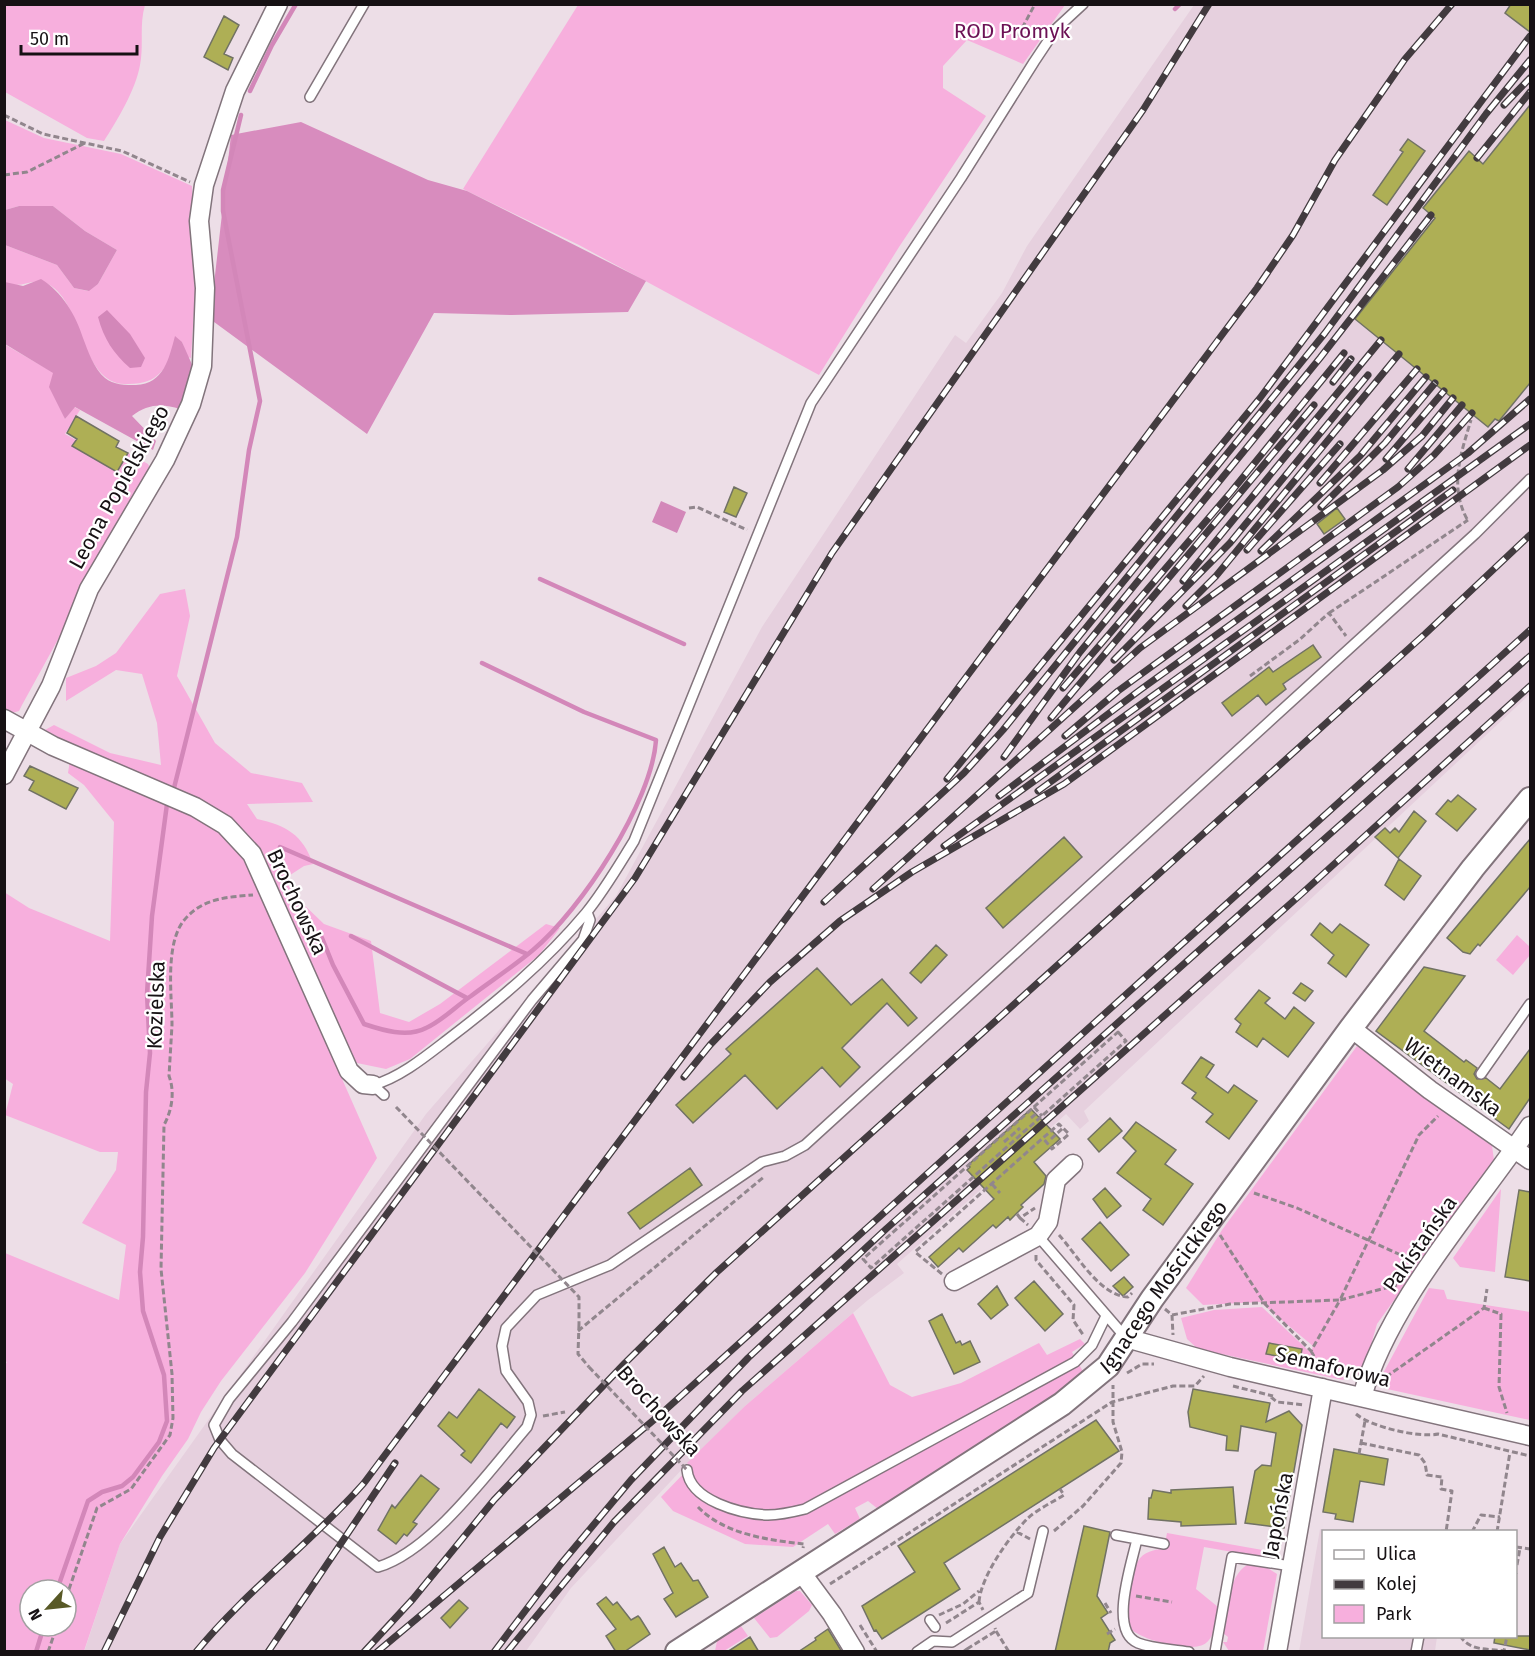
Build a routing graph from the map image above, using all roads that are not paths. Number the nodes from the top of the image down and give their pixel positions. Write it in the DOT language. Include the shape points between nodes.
graph roads {
  1 [pos="278,4"];
  2 [pos="364,4"];
  3 [pos="1083,4"];
  4 [pos="310,97"];
  5 [pos="1530,479"];
  6 [pos="4,719"];
  7 [pos="27,732"];
  8 [pos="4,775"];
  9 [pos="1530,800"];
  10 [pos="586,912"];
  11 [pos="1530,1004"];
  12 [pos="1351,1028"];
  13 [pos="1481,1074"];
  14 [pos="378,1090"];
  15 [pos="1530,1126"];
  16 [pos="1514,1150"];
  17 [pos="1530,1160"];
  18 [pos="1072,1164"];
  19 [pos="1038,1236"];
  20 [pos="954,1281"];
  21 [pos="1106,1316"];
  22 [pos="1126,1338"];
  23 [pos="1323,1388"];
  24 [pos="1359,1405"];
  25 [pos="1530,1436"];
  26 [pos="687,1470"];
  27 [pos="1043,1531"];
  28 [pos="1116,1534"];
  29 [pos="1137,1539"];
  30 [pos="1164,1544"];
  31 [pos="1291,1566"];
  32 [pos="805,1569"];
  33 [pos="1164,1649"];
  34 [pos="677,1652"];
  35 [pos="855,1652"];
  36 [pos="917,1652"];
  37 [pos="1189,1652"];
  38 [pos="1215,1652"];
  39 [pos="1277,1652"];
  1 -- 7 [label="street, Leona Popielskiego" via="235,91 204,185 199,221 205,288 199,380 165,460 89,589 51,686"];
  2 -- 4 [label="lane"];
  3 -- 10 [label="lane" via="1056,29 812,403 634,841"];
  5 -- 10 [label="lane" via="1475,534 805,1145 762,1162 610,1264 537,1295 522,1309 506,1328 502,1346 506,1371 528,1402 531,1415 527,1427 434,1532 393,1562 378,1567 232,1454 214,1425 229,1399 292,1322 449,1108 583,940 590,920"];
  6 -- 7 [label="street, Brochowska"];
  7 -- 8 [label="street, Leona Popielskiego"];
  7 -- 14 [label="street, Brochowska" via="195,807 225,825 252,854 349,1071 363,1084"];
  9 -- 12 [label="street, Ignacego Mościckiego"];
  10 -- 14 [label="lane" via="510,990"];
  11 -- 13 [label="lane"];
  12 -- 16 [label="street, Wietnamska" via="1457,1103"];
  12 -- 22 [label="street, Ignacego Mościckiego"];
  15 -- 16 [label="street, Pakistańska"];
  16 -- 17 [label="street, Wietnamska"];
  16 -- 24 [label="street, Pakistańska" via="1385,1336"];
  18 -- 19 [label="street" via="1056,1180 1048,1222"];
  19 -- 20 [label="street"];
  19 -- 21 [label="lane"];
  21 -- 22 [label="lane"];
  21 -- 26 [label="lane, Brochowska" via="1092,1346 1075,1362 805,1509 767,1515 738,1510 697,1490 688,1481"];
  22 -- 23 [label="street, Semaforowa"];
  22 -- 32 [label="street, Ignacego Mościckiego" via="1099,1376 1062,1404"];
  23 -- 24 [label="street, Semaforowa"];
  23 -- 31 [label="street, Japońska"];
  24 -- 25 [label="street, Semaforowa"];
  27 -- 36 [label="lane" via="1028,1593 952,1642 933,1641"];
  28 -- 29 [label="lane"];
  29 -- 30 [label="lane"];
  29 -- 33 [label="lane" via="1121,1618 1125,1632 1137,1642"];
  31 -- 38 [label="lane" via="1232,1557"];
  31 -- 39 [label="street, Japońska"];
  32 -- 34 [label="street, Ignacego Mościckiego"];
  32 -- 35 [label="street" via="816,1594"];
  33 -- 37 [label="lane"];
}
